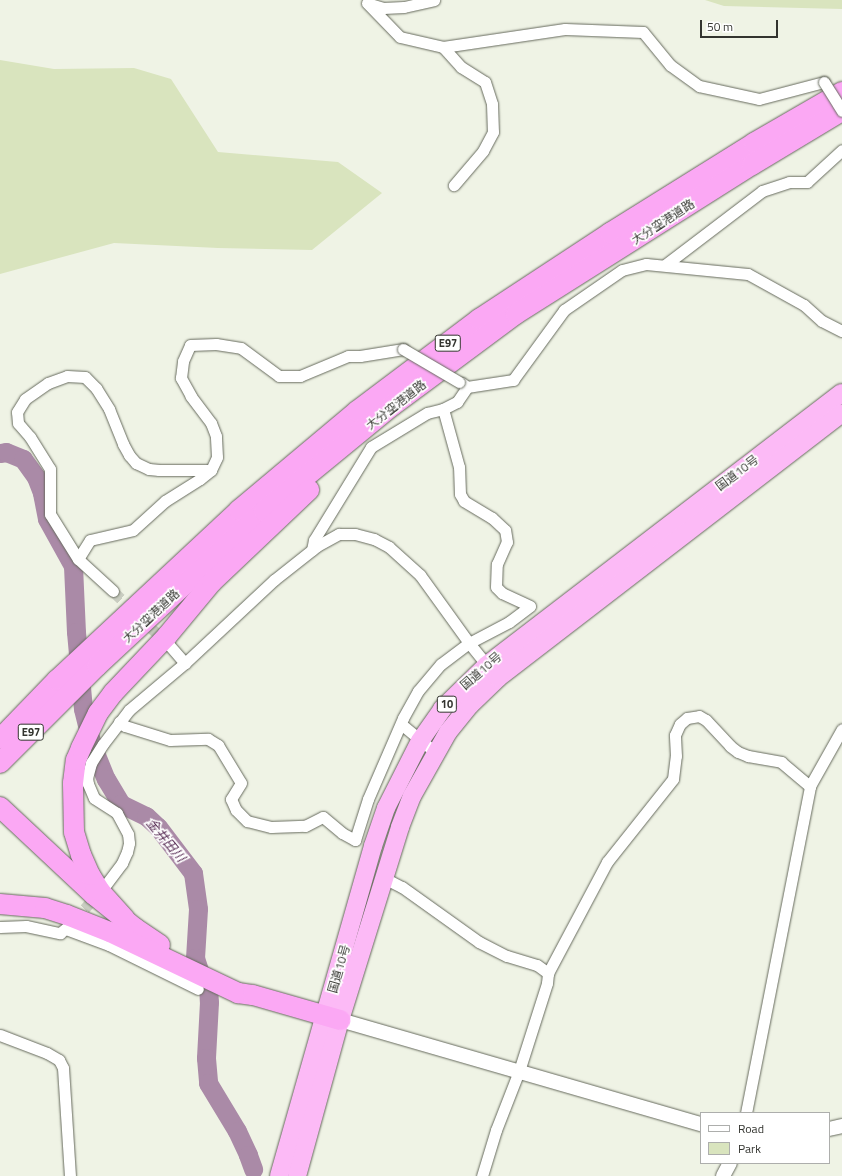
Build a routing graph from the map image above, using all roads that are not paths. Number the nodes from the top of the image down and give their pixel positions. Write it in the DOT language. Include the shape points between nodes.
graph roads {
  1 [pos="434,0"];
  2 [pos="366,1"];
  3 [pos="443,47"];
  4 [pos="842,92"];
  5 [pos="842,111"];
  6 [pos="842,150"];
  7 [pos="454,185"];
  8 [pos="665,265"];
  9 [pos="516,314"];
  10 [pos="842,331"];
  11 [pos="463,384"];
  12 [pos="842,393"];
  13 [pos="442,409"];
  14 [pos="842,413"];
  15 [pos="211,470"];
  16 [pos="312,550"];
  17 [pos="78,560"];
  18 [pos="113,591"];
  19 [pos="469,643"];
  20 [pos="170,646"];
  21 [pos="185,662"];
  22 [pos="492,671"];
  23 [pos="57,680"];
  24 [pos="118,722"];
  25 [pos="401,724"];
  26 [pos="0,728"];
  27 [pos="842,729"];
  28 [pos="0,739"];
  29 [pos="420,741"];
  30 [pos="435,752"];
  31 [pos="86,755"];
  32 [pos="0,764"];
  33 [pos="810,786"];
  34 [pos="0,806"];
  35 [pos="0,819"];
  36 [pos="384,878"];
  37 [pos="104,887"];
  38 [pos="0,904"];
  39 [pos="125,919"];
  40 [pos="0,927"];
  41 [pos="154,953"];
  42 [pos="181,962"];
  43 [pos="548,973"];
  44 [pos="207,981"];
  45 [pos="333,1018"];
  46 [pos="0,1034"];
  47 [pos="519,1071"];
  48 [pos="746,1112"];
  49 [pos="700,1124"];
  50 [pos="842,1126"];
  51 [pos="830,1129"];
  52 [pos="729,1164"];
  53 [pos="70,1176"];
  54 [pos="279,1176"];
  55 [pos="297,1176"];
  56 [pos="482,1176"];
  57 [pos="723,1176"];
  1 -- 2 [label="street" via="404,7 383,8"];
  2 -- 3 [label="street" via="400,37"];
  3 -- 5 [label="street, bridge" via="565,29 643,32 670,65 699,86 759,99 824,82"];
  3 -- 7 [label="street" via="461,67 485,82 492,104 493,132 483,151"];
  4 -- 23 [label="highway, 大分空港道路 / E97" via="630,220 479,319 357,411 239,510"];
  5 -- 9 [label="highway, 大分空港道路 / E97"];
  6 -- 8 [label="street" via="807,182 789,182 762,191"];
  8 -- 10 [label="street" via="748,274 804,305 822,321"];
  8 -- 11 [label="street" via="646,264 622,270 564,310 513,380"];
  9 -- 31 [label="highway" via="360,444 212,582 98,713"];
  9 -- 32 [label="highway, 大分空港道路 / E97" via="392,406 264,511 97,666"];
  11 -- 13 [label="street" via="457,402"];
  11 -- 15 [label="street, bridge" via="403,349 348,356 300,376 279,376 241,348 216,344 190,345 183,361 181,378 211,423 216,436 217,456"];
  12 -- 22 [label="highway, 国道10号 / 10"];
  13 -- 16 [label="street" via="427,413 371,447 314,540"];
  13 -- 19 [label="street" via="458,467 460,494 464,501 499,524 507,536 507,542 497,564 496,587 502,593 530,606 509,622"];
  14 -- 22 [label="highway, 国道10号 / 10"];
  15 -- 17 [label="street" via="165,501 133,530 90,540"];
  15 -- 17 [label="street" via="159,470 136,463 123,444 109,409 96,388 85,377 67,376 48,383 25,399 17,412 18,423 50,469 50,514"];
  16 -- 19 [label="street" via="339,534 355,534 374,539 389,548 420,575"];
  16 -- 21 [label="street" via="274,580"];
  17 -- 18 [label="street"];
  19 -- 22 [label="street"];
  19 -- 25 [label="street" via="441,664 418,691"];
  20 -- 21 [label="street"];
  21 -- 24 [label="street"];
  22 -- 29 [label="highway, 国道10号 / 10" via="442,709"];
  22 -- 30 [label="highway, 国道10号 / 10"];
  23 -- 26 [label="highway"];
  23 -- 28 [label="highway, 大分空港道路 / E97"];
  24 -- 25 [label="street" via="170,740 208,739 218,745 241,782 231,798 236,810 247,821 272,827 305,826 323,817 355,840 368,800"];
  24 -- 31 [label="street" via="103,744"];
  25 -- 29 [label="street"];
  27 -- 33 [label="street"];
  29 -- 30 [label="street"];
  29 -- 45 [label="highway, 国道10号 / 10" via="386,808"];
  30 -- 36 [label="highway, 国道10号 / 10" via="412,796"];
  31 -- 37 [label="street" via="91,794 117,813 128,834 127,852"];
  31 -- 39 [label="highway" via="76,760 73,783 74,832 90,875 100,891"];
  33 -- 43 [label="street" via="781,762 738,752 699,716 687,718 677,729 673,779 607,862"];
  33 -- 48 [label="street"];
  34 -- 39 [label="highway" via="94,895"];
  35 -- 41 [label="highway" via="112,921"];
  36 -- 43 [label="street" via="402,887 479,942 507,956 537,965"];
  36 -- 45 [label="highway, 国道10号 / 10"];
  38 -- 41 [label="highway" via="45,908 110,932"];
  39 -- 42 [label="highway"];
  40 -- 44 [label="street" via="26,926 60,933 68,927"];
  41 -- 42 [label="highway"];
  42 -- 44 [label="highway"];
  43 -- 47 [label="street"];
  44 -- 45 [label="highway" via="238,993"];
  45 -- 47 [label="street"];
  45 -- 54 [label="highway, 国道10号 / 10"];
  45 -- 55 [label="highway, 国道10号 / 10"];
  46 -- 53 [label="street" via="47,1053 59,1060 63,1068"];
  47 -- 49 [label="street"];
  47 -- 56 [label="street" via="496,1130"];
  50 -- 51 [label="street"];
  52 -- 57 [label="street"];
}
